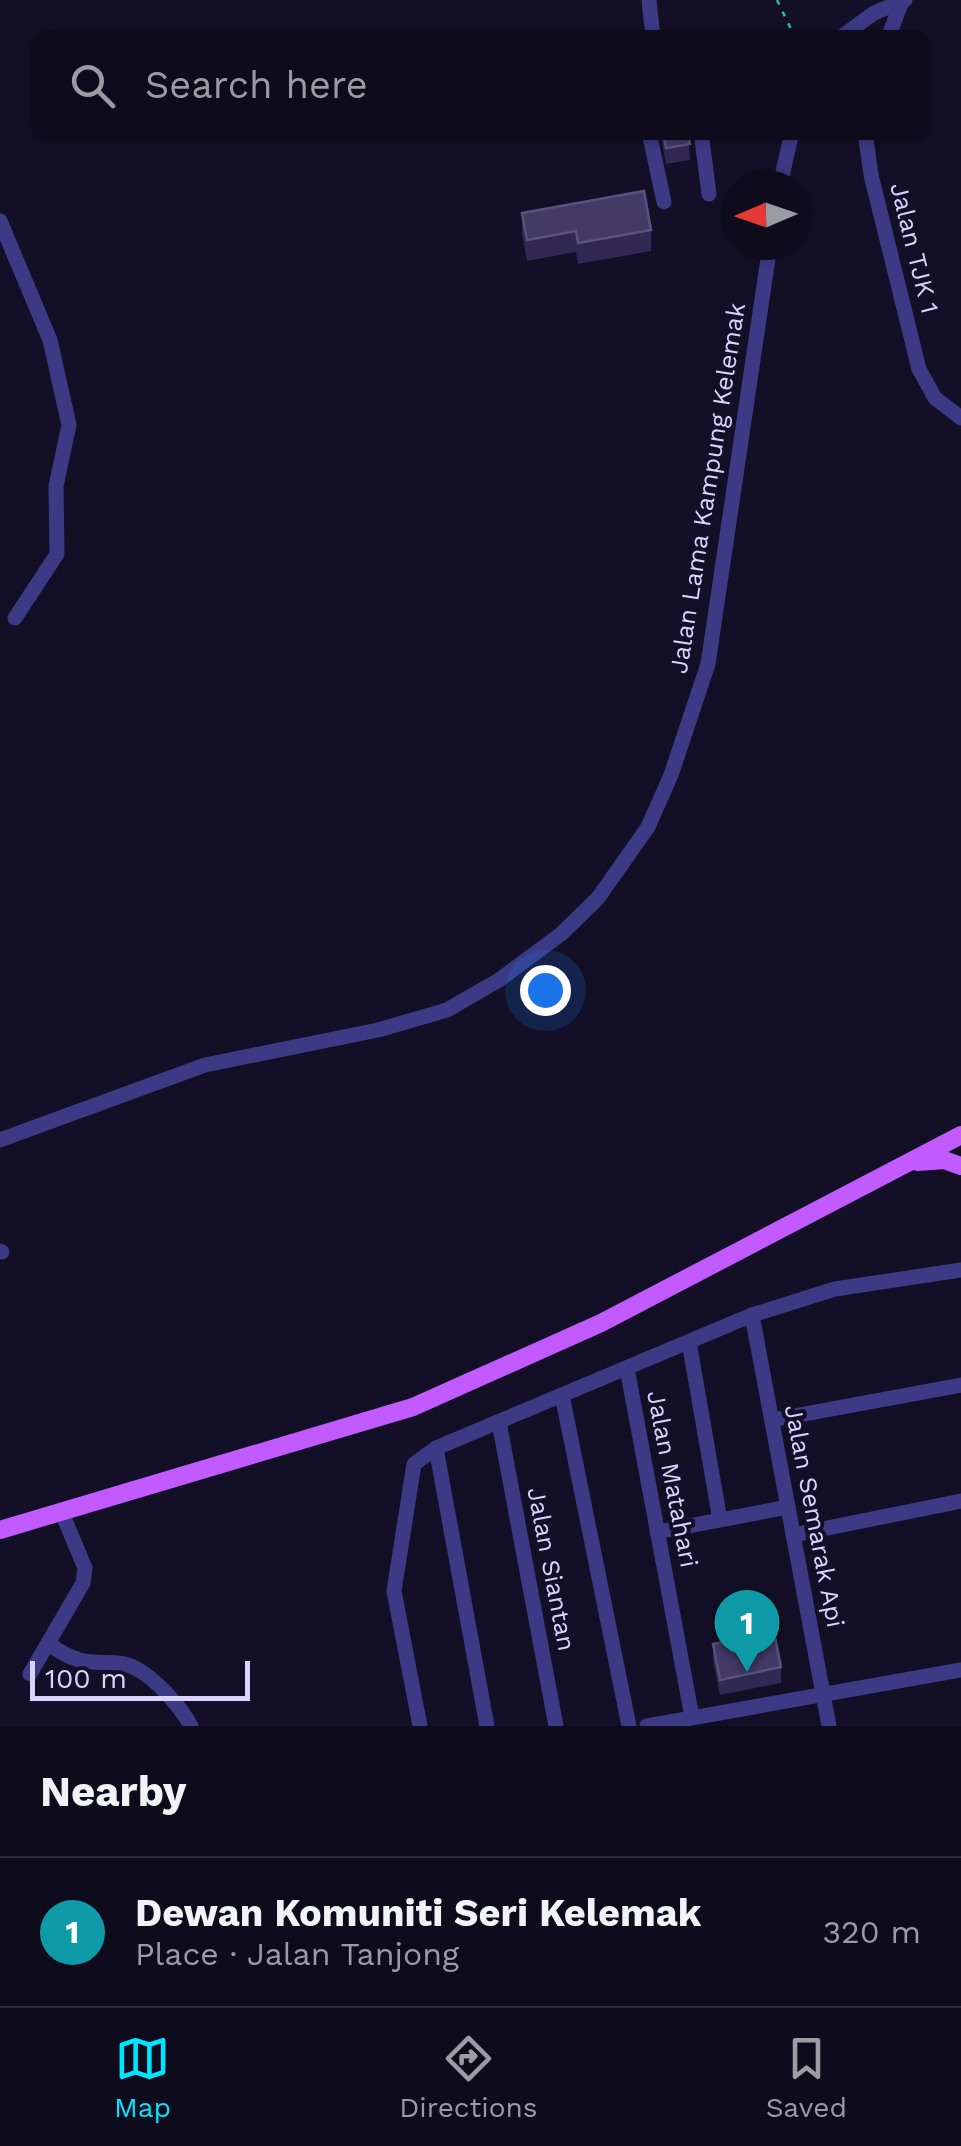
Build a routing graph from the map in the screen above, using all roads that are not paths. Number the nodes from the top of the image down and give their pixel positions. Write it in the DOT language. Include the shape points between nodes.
graph roads {
  1 [pos="649,0"];
  2 [pos="904,0"];
  3 [pos="652,30"];
  4 [pos="848,30"];
  5 [pos="891,30"];
  6 [pos="652,140"];
  7 [pos="702,140"];
  8 [pos="790,140"];
  9 [pos="866,140"];
  10 [pos="783,170"];
  11 [pos="709,194"];
  12 [pos="664,202"];
  13 [pos="0,222"];
  14 [pos="768,260"];
  15 [pos="961,418"];
  16 [pos="14,618"];
  17 [pos="961,1135"];
  18 [pos="0,1140"];
  19 [pos="907,1163"];
  20 [pos="961,1166"];
  21 [pos="961,1270"];
  22 [pos="752,1315"];
  23 [pos="689,1342"];
  24 [pos="626,1368"];
  25 [pos="961,1385"];
  26 [pos="562,1395"];
  27 [pos="772,1420"];
  28 [pos="499,1422"];
  29 [pos="436,1448"];
  30 [pos="961,1501"];
  31 [pos="788,1506"];
  32 [pos="62,1513"];
  33 [pos="720,1520"];
  34 [pos="0,1530"];
  35 [pos="657,1532"];
  36 [pos="793,1535"];
  37 [pos="48,1643"];
  38 [pos="961,1670"];
  39 [pos="30,1674"];
  40 [pos="822,1692"];
  41 [pos="692,1718"];
  42 [pos="191,1726"];
  43 [pos="420,1726"];
  44 [pos="487,1726"];
  45 [pos="556,1726"];
  46 [pos="629,1726"];
  47 [pos="647,1726"];
  48 [pos="829,1726"];
  1 -- 3 [label="street"];
  2 -- 4 [label="street"];
  2 -- 5 [label="street"];
  6 -- 12 [label="street"];
  7 -- 11 [label="street"];
  8 -- 10 [label="street"];
  9 -- 15 [label="street, Jalan TJK 1" via="918,369 935,398"];
  13 -- 16 [label="street" via="50,340 69,426 56,486 57,554"];
  14 -- 18 [label="street, Jalan Lama Kampung Kelemak" via="708,664 648,827 598,898 562,934 447,1010 205,1065"];
  17 -- 19 [label="main road"];
  19 -- 20 [label="main road" via="944,1160"];
  19 -- 32 [label="main road" via="601,1323 413,1407"];
  21 -- 22 [label="street" via="834,1288"];
  22 -- 23 [label="street"];
  22 -- 27 [label="street, Jalan Semarak Api"];
  23 -- 24 [label="street"];
  23 -- 33 [label="street"];
  24 -- 26 [label="street"];
  24 -- 35 [label="street, Jalan Matahari"];
  25 -- 27 [label="street"];
  26 -- 28 [label="street"];
  26 -- 46 [label="street"];
  27 -- 31 [label="street, Jalan Semarak Api"];
  28 -- 29 [label="street"];
  28 -- 45 [label="street, Jalan Siantan"];
  29 -- 43 [label="street" via="414,1464 394,1568"];
  29 -- 44 [label="street"];
  30 -- 36 [label="street"];
  31 -- 33 [label="street"];
  31 -- 36 [label="street, Jalan Semarak Api"];
  32 -- 34 [label="main road"];
  32 -- 37 [label="street" via="85,1568"];
  33 -- 35 [label="street"];
  35 -- 41 [label="street, Jalan Matahari"];
  36 -- 40 [label="street, Jalan Semarak Api"];
  37 -- 39 [label="street"];
  37 -- 42 [label="street" via="74,1661 136,1668"];
  38 -- 40 [label="street"];
  40 -- 41 [label="street"];
  40 -- 48 [label="street, Jalan Semarak Api"];
  41 -- 47 [label="street"];
}
